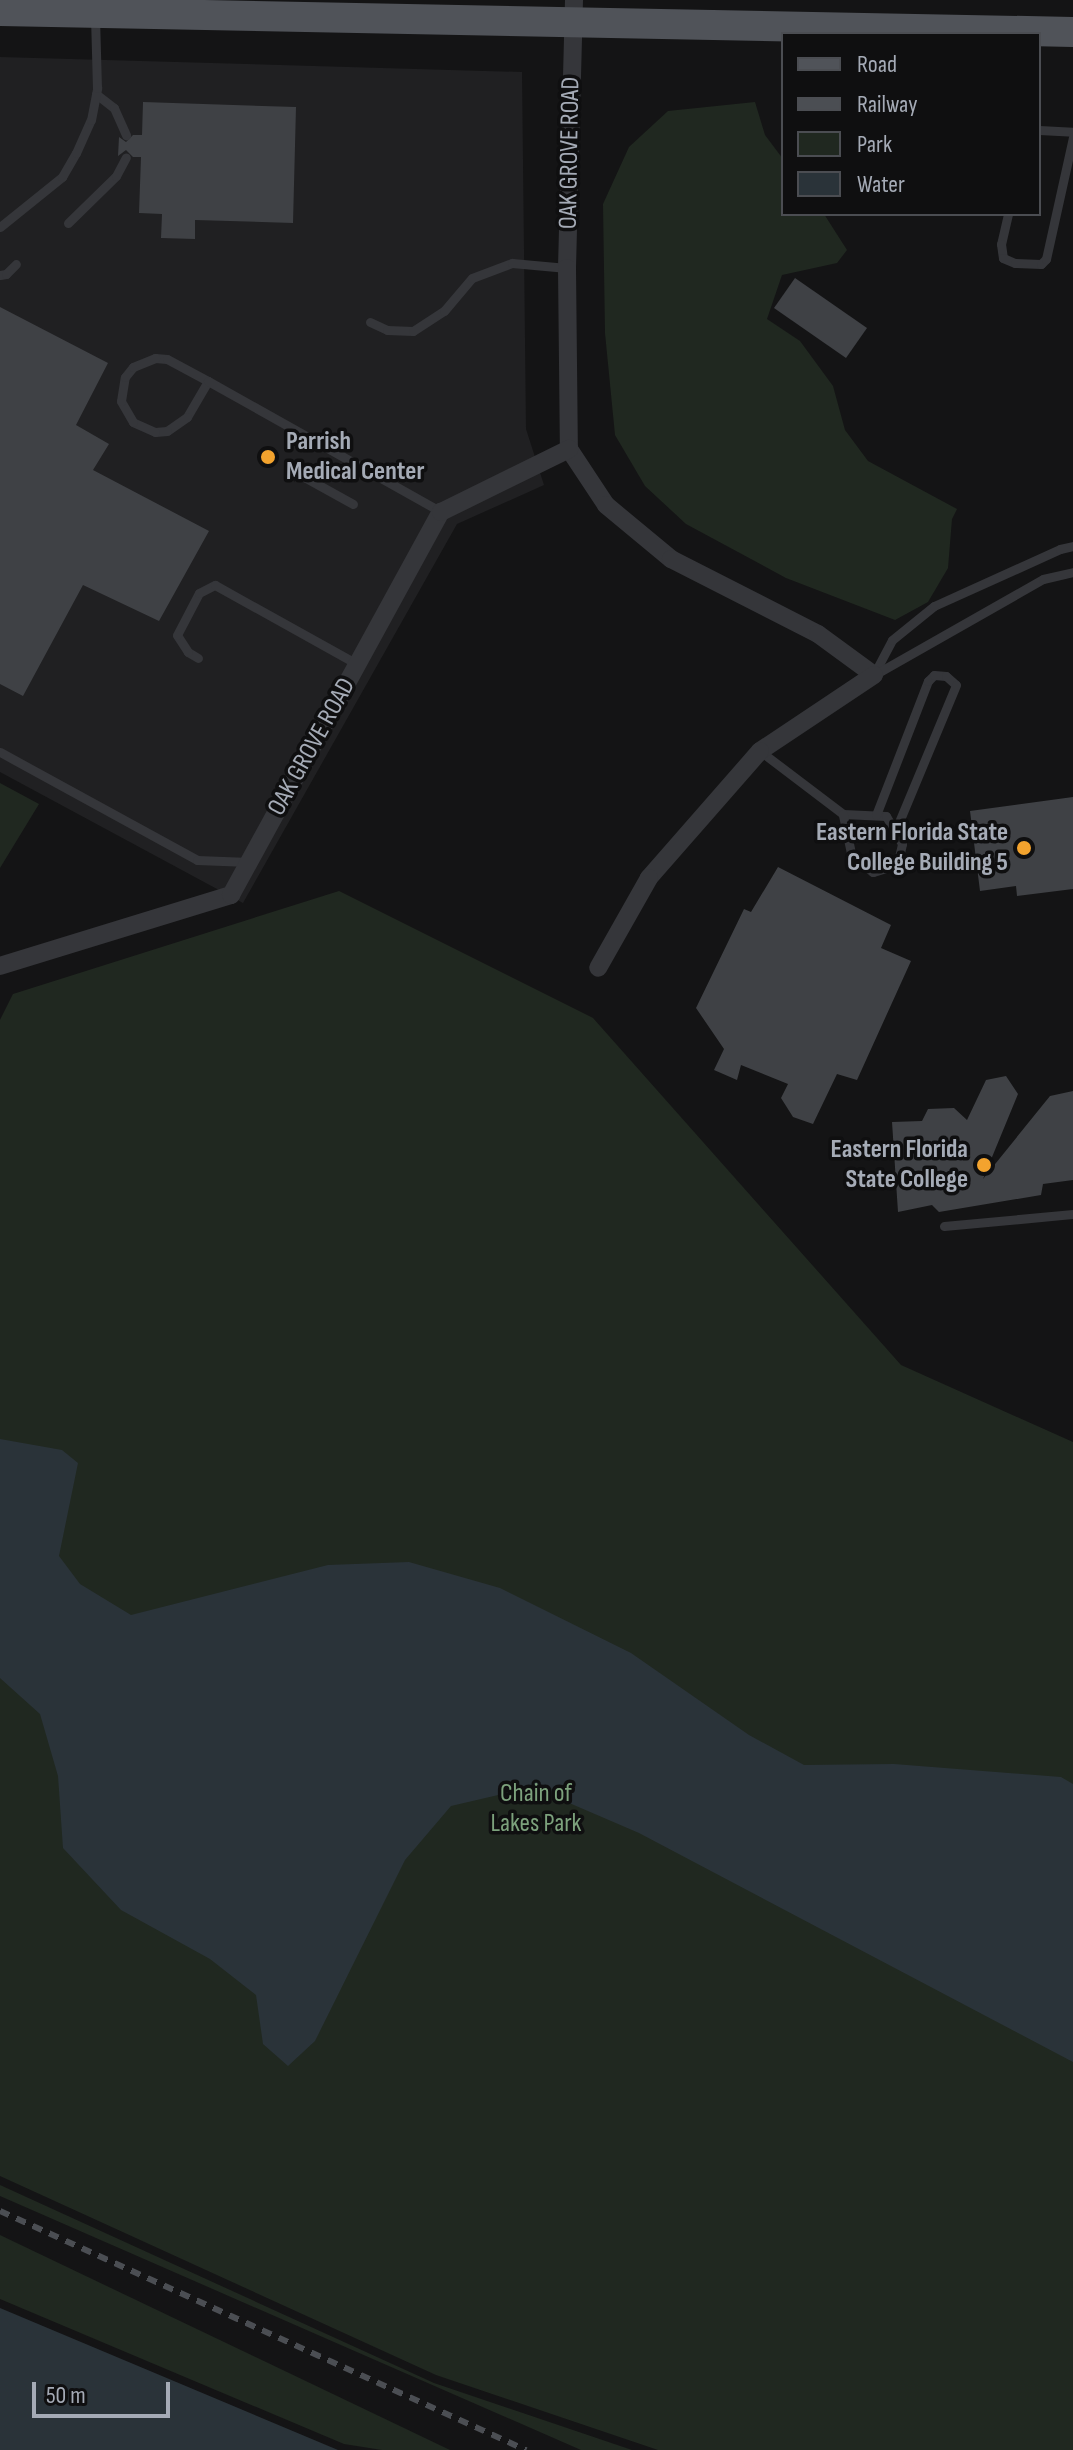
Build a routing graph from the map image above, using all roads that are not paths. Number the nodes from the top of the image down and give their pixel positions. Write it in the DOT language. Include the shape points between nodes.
graph roads {
  1 [pos="0,11"];
  2 [pos="574,11"];
  3 [pos="95,13"];
  4 [pos="968,32"];
  5 [pos="1073,32"];
  6 [pos="96,94"];
  7 [pos="1041,130"];
  8 [pos="1073,134"];
  9 [pos="126,135"];
  10 [pos="126,157"];
  11 [pos="1008,216"];
  12 [pos="68,223"];
  13 [pos="0,227"];
  14 [pos="16,264"];
  15 [pos="567,268"];
  16 [pos="0,275"];
  17 [pos="370,322"];
  18 [pos="208,381"];
  19 [pos="569,449"];
  20 [pos="297,473"];
  21 [pos="353,504"];
  22 [pos="441,512"];
  23 [pos="1073,546"];
  24 [pos="1073,572"];
  25 [pos="198,658"];
  26 [pos="357,664"];
  27 [pos="874,675"];
  28 [pos="760,751"];
  29 [pos="0,752"];
  30 [pos="843,814"];
  31 [pos="876,815"];
  32 [pos="896,829"];
  33 [pos="249,862"];
  34 [pos="0,966"];
  35 [pos="598,968"];
  36 [pos="1073,1214"];
  37 [pos="944,1226"];
  1 -- 3 [label="main road"];
  2 -- 3 [label="main road"];
  2 -- 4 [label="main road"];
  2 -- 15 [label="street, OAK GROVE ROAD"];
  3 -- 6 [label="lane"];
  4 -- 5 [label="main road"];
  6 -- 9 [label="lane" via="114,108"];
  6 -- 13 [label="lane" via="91,120 62,177"];
  7 -- 8 [label="lane"];
  8 -- 11 [label="lane" via="1041,264 1003,258"];
  10 -- 12 [label="lane" via="116,176"];
  14 -- 16 [label="lane"];
  15 -- 17 [label="lane" via="512,263 472,278 444,311 413,331 387,330"];
  15 -- 19 [label="street, OAK GROVE ROAD"];
  18 -- 18 [label="lane" via="155,358 125,377 121,401 125,413 143,429 167,431 187,417"];
  18 -- 22 [label="lane"];
  19 -- 22 [label="street"];
  19 -- 27 [label="street" via="606,505 671,559 818,634"];
  20 -- 21 [label="lane"];
  22 -- 26 [label="street, OAK GROVE ROAD"];
  23 -- 27 [label="lane" via="934,606 892,640"];
  24 -- 27 [label="lane" via="1043,579"];
  25 -- 26 [label="lane" via="177,635 199,593 215,585"];
  26 -- 33 [label="street, OAK GROVE ROAD"];
  27 -- 28 [label="street"];
  28 -- 30 [label="lane"];
  28 -- 35 [label="street" via="649,878"];
  29 -- 33 [label="lane" via="197,860"];
  30 -- 31 [label="lane"];
  30 -- 32 [label="lane" via="851,853 873,872 899,857 902,844"];
  31 -- 32 [label="lane" via="886,816"];
  31 -- 32 [label="lane" via="928,681 934,675 946,676 956,685"];
  33 -- 34 [label="street, OAK GROVE ROAD" via="231,895"];
  36 -- 37 [label="lane"];
}
